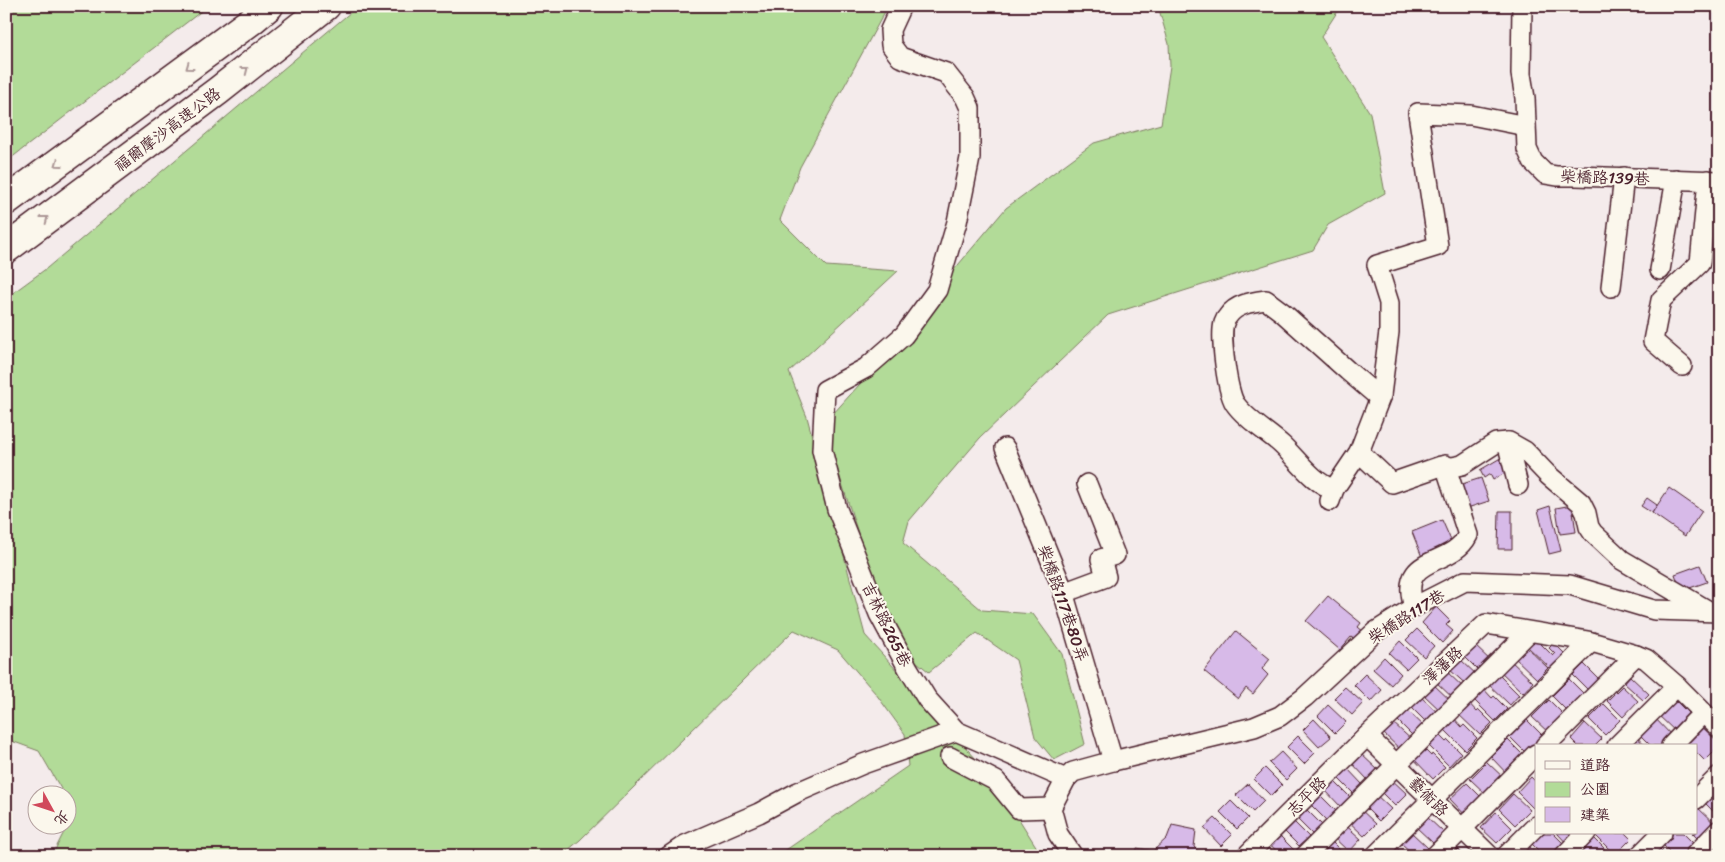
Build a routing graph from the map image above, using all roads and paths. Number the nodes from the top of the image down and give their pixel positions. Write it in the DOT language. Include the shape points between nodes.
graph roads {
  1 [pos="269,6"];
  2 [pos="326,6"];
  3 [pos="901,6"];
  4 [pos="1522,6"];
  5 [pos="1526,126"];
  6 [pos="1624,177"];
  7 [pos="1676,179"];
  8 [pos="1714,181"];
  9 [pos="6,201"];
  10 [pos="6,249"];
  11 [pos="1660,270"];
  12 [pos="1611,287"];
  13 [pos="1682,366"];
  14 [pos="1381,395"];
  15 [pos="1507,442"];
  16 [pos="1005,448"];
  17 [pos="1359,452"];
  18 [pos="1445,465"];
  19 [pos="1087,484"];
  20 [pos="1518,485"];
  21 [pos="1063,592"];
  22 [pos="1414,607"];
  23 [pos="1714,612"];
  24 [pos="1529,632"];
  25 [pos="1592,642"];
  26 [pos="1636,655"];
  27 [pos="1677,686"];
  28 [pos="1704,712"];
  29 [pos="1719,728"];
  30 [pos="956,731"];
  31 [pos="1367,736"];
  32 [pos="1547,744"];
  33 [pos="1619,744"];
  34 [pos="1673,744"];
  35 [pos="1535,755"];
  36 [pos="950,757"];
  37 [pos="1113,761"];
  38 [pos="1397,764"];
  39 [pos="1719,776"];
  40 [pos="1066,779"];
  41 [pos="1698,797"];
  42 [pos="1433,799"];
  43 [pos="1051,808"];
  44 [pos="1535,827"];
  45 [pos="1462,828"];
  46 [pos="1719,830"];
  47 [pos="1585,834"];
  48 [pos="1661,834"];
  49 [pos="669,856"];
  50 [pos="1073,856"];
  51 [pos="1246,856"];
  52 [pos="1305,856"];
  53 [pos="1375,856"];
  54 [pos="1435,856"];
  55 [pos="1490,856"];
  56 [pos="1506,856"];
  57 [pos="1564,856"];
  58 [pos="1639,856"];
  59 [pos="1694,856"];
  1 -- 9 [label="highway, one-way"];
  10 -- 2 [label="highway, 福爾摩沙高速公路, one-way"];
  3 -- 30 [label="street, 吉林路265巷" via="890,30 892,45 900,57 946,72 965,96 970,108 970,158 957,222 937,290 904,334 866,368 825,390 822,450 837,509 879,614 928,699"];
  4 -- 5 [label="street, 柴橋路139巷" via="1521,74"];
  5 -- 6 [label="street, 柴橋路139巷" via="1527,149 1533,162 1545,174"];
  5 -- 14 [label="street" via="1471,115 1418,112 1438,246 1377,265 1389,303 1389,332"];
  6 -- 7 [label="street, 柴橋路139巷"];
  6 -- 12 [label="street"];
  7 -- 8 [label="street, 柴橋路139巷"];
  7 -- 11 [label="street"];
  8 -- 13 [label="street" via="1700,263 1661,300 1653,341"];
  14 -- 17 [label="street"];
  14 -- 17 [label="street" via="1375,394 1266,300 1248,303 1229,314 1224,323 1224,367 1235,404 1332,495"];
  15 -- 18 [label="street" via="1496,443 1462,465"];
  15 -- 20 [label="street"];
  15 -- 23 [label="street" via="1525,451 1581,503 1593,534 1622,560"];
  16 -- 21 [label="street, 柴橋路117巷80弄"];
  17 -- 18 [label="street" via="1392,483"];
  18 -- 22 [label="street" via="1468,535 1457,550 1424,565 1414,575 1410,594"];
  19 -- 21 [label="street" via="1115,555 1101,559 1106,577"];
  21 -- 37 [label="street, 柴橋路117巷80弄"];
  22 -- 23 [label="street, 柴橋路117巷" via="1465,581 1570,585 1654,610"];
  22 -- 37 [label="street, 柴橋路117巷" via="1375,632 1280,716 1254,727"];
  24 -- 25 [label="street, 澤藩路"];
  24 -- 31 [label="street, 澤藩路" via="1486,624"];
  24 -- 38 [label="street"];
  25 -- 26 [label="street, 澤藩路"];
  25 -- 42 [label="street"];
  26 -- 27 [label="street, 澤藩路"];
  26 -- 32 [label="street"];
  27 -- 28 [label="street, 澤藩路"];
  27 -- 33 [label="street"];
  28 -- 29 [label="street, 澤藩路"];
  28 -- 34 [label="street"];
  30 -- 40 [label="street, 吉林路265巷"];
  30 -- 49 [label="street" via="814,785"];
  31 -- 38 [label="street, 藝術路"];
  31 -- 51 [label="street, 志平路"];
  35 -- 45 [label="street"];
  36 -- 43 [label="street" via="996,781 1019,808"];
  37 -- 40 [label="street, 柴橋路117巷" via="1072,772"];
  38 -- 42 [label="street, 藝術路"];
  38 -- 52 [label="street"];
  39 -- 41 [label="street"];
  40 -- 43 [label="street"];
  42 -- 45 [label="street, 藝術路"];
  42 -- 53 [label="street"];
  43 -- 50 [label="street" via="1058,834"];
  44 -- 56 [label="street"];
  45 -- 54 [label="street"];
  45 -- 55 [label="street, 藝術路"];
  46 -- 59 [label="street"];
  47 -- 57 [label="street"];
  48 -- 58 [label="street"];
}
